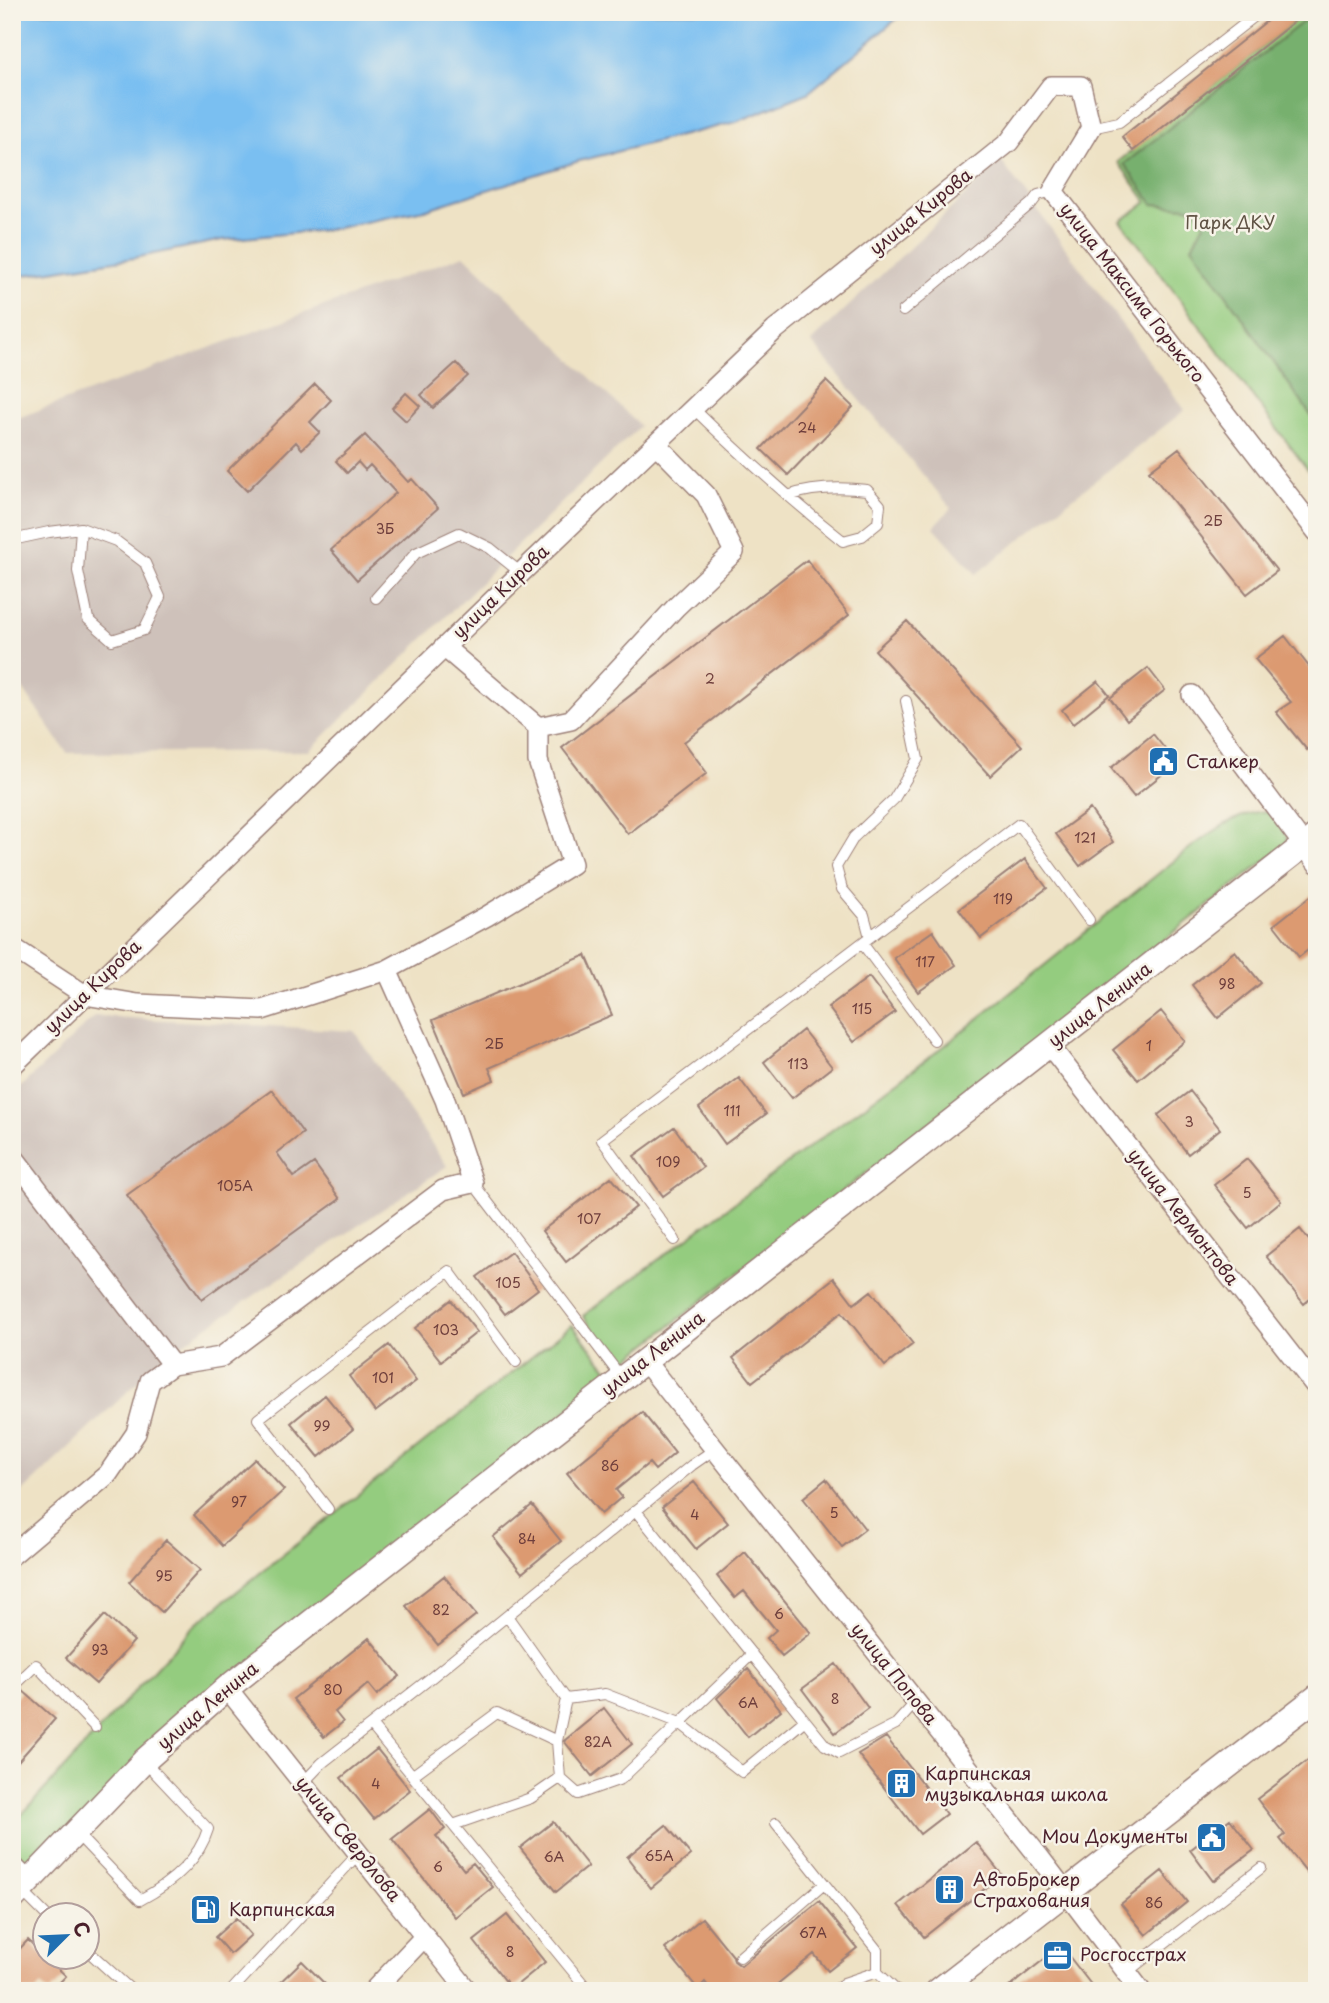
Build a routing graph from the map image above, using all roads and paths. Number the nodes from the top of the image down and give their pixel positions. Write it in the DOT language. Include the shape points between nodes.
graph roads {
  1 [pos="1260,12"];
  2 [pos="1091,128"];
  3 [pos="1053,191"];
  4 [pos="903,311"];
  5 [pos="693,408"];
  6 [pos="656,444"];
  7 [pos="788,496"];
  8 [pos="81,528"];
  9 [pos="1317,532"];
  10 [pos="12,540"];
  11 [pos="521,573"];
  12 [pos="376,598"];
  13 [pos="444,647"];
  14 [pos="1192,695"];
  15 [pos="906,701"];
  16 [pos="538,727"];
  17 [pos="1312,848"];
  18 [pos="1089,920"];
  19 [pos="866,940"];
  20 [pos="12,947"];
  21 [pos="387,970"];
  22 [pos="85,995"];
  23 [pos="934,1040"];
  24 [pos="1049,1045"];
  25 [pos="12,1066"];
  26 [pos="12,1155"];
  27 [pos="473,1183"];
  28 [pos="676,1240"];
  29 [pos="644,1360"];
  30 [pos="516,1362"];
  31 [pos="172,1365"];
  32 [pos="622,1378"];
  33 [pos="1317,1388"];
  34 [pos="715,1449"];
  35 [pos="328,1509"];
  36 [pos="636,1510"];
  37 [pos="12,1555"];
  38 [pos="507,1616"];
  39 [pos="752,1654"];
  40 [pos="12,1688"];
  41 [pos="227,1688"];
  42 [pos="1317,1697"];
  43 [pos="566,1699"];
  44 [pos="916,1702"];
  45 [pos="805,1720"];
  46 [pos="680,1723"];
  47 [pos="371,1725"];
  48 [pos="95,1727"];
  49 [pos="557,1741"];
  50 [pos="144,1760"];
  51 [pos="413,1775"];
  52 [pos="560,1778"];
  53 [pos="303,1783"];
  54 [pos="776,1823"];
  55 [pos="453,1825"];
  56 [pos="76,1833"];
  57 [pos="359,1853"];
  58 [pos="1261,1868"];
  59 [pos="18,1884"];
  60 [pos="824,1884"];
  61 [pos="1066,1892"];
  62 [pos="34,1902"];
  63 [pos="425,1936"];
  64 [pos="740,1957"];
  65 [pos="102,1964"];
  66 [pos="877,1972"];
  67 [pos="1127,1972"];
  68 [pos="132,1991"];
  69 [pos="231,1991"];
  70 [pos="373,1991"];
  71 [pos="468,1991"];
  72 [pos="589,1991"];
  73 [pos="835,1991"];
  74 [pos="897,1991"];
  75 [pos="938,1991"];
  76 [pos="1141,1991"];
  1 -- 2 [label="lane" via="1119,122"];
  2 -- 3 [label="street, улица Максима Горького"];
  2 -- 5 [label="street, улица Кирова" via="1081,86 1051,86 1009,142 775,330"];
  3 -- 4 [label="lane" via="1038,195"];
  3 -- 9 [label="street, улица Максима Горького"];
  5 -- 6 [label="street, улица Кирова"];
  5 -- 7 [label="lane" via="739,454 802,509 843,541 862,537 878,523 880,505 867,490 844,487"];
  6 -- 11 [label="street, улица Кирова"];
  6 -- 16 [label="street" via="706,495 734,552 571,720"];
  8 -- 8 [label="lane" via="116,541 145,563 160,597 144,630 112,640 88,619 78,571"];
  8 -- 10 [label="lane"];
  11 -- 12 [label="lane" via="490,548 459,533 416,553"];
  11 -- 13 [label="street, улица Кирова"];
  13 -- 16 [label="street"];
  13 -- 22 [label="street, улица Кирова"];
  14 -- 17 [label="street"];
  15 -- 19 [label="lane" via="918,759 894,799 854,837 836,867 842,889 864,915"];
  16 -- 21 [label="street" via="538,761 572,864"];
  17 -- 24 [label="street, улица Ленина"];
  18 -- 19 [label="lane" via="1019,824"];
  19 -- 23 [label="lane"];
  19 -- 28 [label="lane" via="602,1140"];
  20 -- 22 [label="street"];
  21 -- 22 [label="street" via="261,1010 138,1004"];
  21 -- 27 [label="street" via="444,1100"];
  22 -- 25 [label="street, улица Кирова"];
  24 -- 29 [label="street, улица Ленина"];
  24 -- 33 [label="street, улица Лермонтова"];
  26 -- 31 [label="street"];
  27 -- 31 [label="street" via="443,1190 220,1357"];
  27 -- 32 [label="lane"];
  29 -- 32 [label="street, улица Ленина"];
  29 -- 34 [label="street, улица Попова"];
  30 -- 35 [label="lane" via="449,1271 258,1419"];
  31 -- 37 [label="street" via="150,1381 135,1433 108,1474"];
  32 -- 41 [label="street, улица Ленина"];
  34 -- 36 [label="lane"];
  34 -- 44 [label="street, улица Попова"];
  36 -- 38 [label="lane"];
  36 -- 39 [label="lane"];
  38 -- 43 [label="lane"];
  38 -- 47 [label="lane"];
  39 -- 45 [label="lane"];
  39 -- 46 [label="lane"];
  40 -- 48 [label="lane" via="36,1665"];
  41 -- 50 [label="street, улица Ленина"];
  41 -- 53 [label="street, улица Свердлова"];
  42 -- 61 [label="street"];
  43 -- 46 [label="lane" via="605,1694"];
  43 -- 49 [label="lane"];
  44 -- 45 [label="lane" via="896,1724 839,1753 825,1745"];
  44 -- 61 [label="street, улица Попова"];
  45 -- 46 [label="lane" via="742,1772"];
  46 -- 52 [label="lane" via="621,1779 578,1794"];
  47 -- 51 [label="lane"];
  47 -- 53 [label="lane"];
  49 -- 51 [label="lane" via="497,1713"];
  49 -- 52 [label="lane"];
  50 -- 56 [label="street, улица Ленина"];
  50 -- 56 [label="lane" via="208,1829 203,1847 176,1876 140,1900"];
  51 -- 55 [label="lane"];
  52 -- 55 [label="lane" via="531,1798"];
  53 -- 57 [label="street, улица Свердлова"];
  54 -- 60 [label="lane"];
  55 -- 72 [label="lane"];
  56 -- 59 [label="street, улица Ленина"];
  57 -- 63 [label="street, улица Свердлова"];
  57 -- 69 [label="lane"];
  58 -- 67 [label="lane"];
  59 -- 62 [label="lane"];
  60 -- 64 [label="lane"];
  60 -- 66 [label="lane" via="877,1950"];
  61 -- 67 [label="street, улица Попова"];
  61 -- 75 [label="street"];
  63 -- 70 [label="street"];
  63 -- 71 [label="street, улица Свердлова"];
  65 -- 68 [label="lane"];
  66 -- 73 [label="lane" via="844,1983"];
  66 -- 74 [label="lane"];
  67 -- 76 [label="street, улица Попова"];
}
